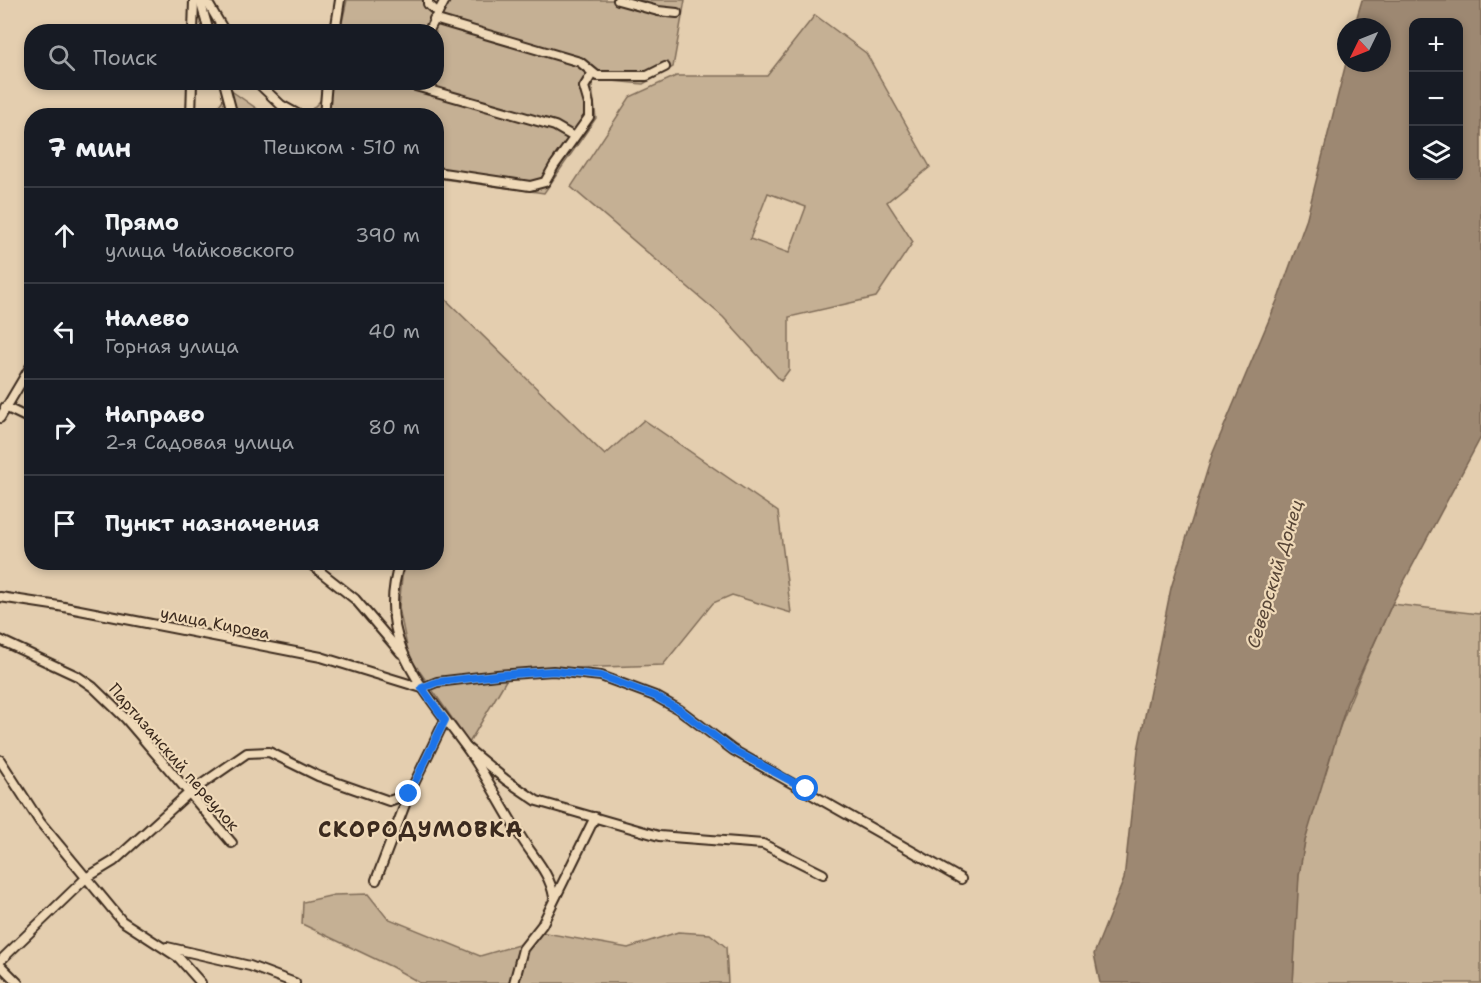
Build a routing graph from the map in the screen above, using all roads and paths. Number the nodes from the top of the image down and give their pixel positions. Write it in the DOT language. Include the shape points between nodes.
graph roads {
  1 [pos="194,0"];
  2 [pos="200,0"];
  3 [pos="206,0"];
  4 [pos="340,0"];
  5 [pos="428,0"];
  6 [pos="445,0"];
  7 [pos="618,0"];
  8 [pos="677,14"];
  9 [pos="436,16"];
  10 [pos="193,24"];
  11 [pos="207,24"];
  12 [pos="220,24"];
  13 [pos="336,24"];
  14 [pos="432,24"];
  15 [pos="665,67"];
  16 [pos="592,74"];
  17 [pos="192,90"];
  18 [pos="226,90"];
  19 [pos="266,90"];
  20 [pos="326,90"];
  21 [pos="432,90"];
  22 [pos="282,105"];
  23 [pos="191,108"];
  24 [pos="231,108"];
  25 [pos="283,108"];
  26 [pos="287,108"];
  27 [pos="325,108"];
  28 [pos="574,137"];
  29 [pos="444,173"];
  30 [pos="24,377"];
  31 [pos="5,408"];
  32 [pos="24,416"];
  33 [pos="0,418"];
  34 [pos="318,570"];
  35 [pos="398,570"];
  36 [pos="0,597"];
  37 [pos="0,640"];
  38 [pos="402,654"];
  39 [pos="422,688"];
  40 [pos="445,720"];
  41 [pos="467,748"];
  42 [pos="0,760"];
  43 [pos="189,793"];
  44 [pos="409,794"];
  45 [pos="595,818"];
  46 [pos="232,843"];
  47 [pos="823,874"];
  48 [pos="86,878"];
  49 [pos="961,879"];
  50 [pos="376,880"];
  51 [pos="554,897"];
  52 [pos="163,946"];
  53 [pos="0,963"];
  54 [pos="18,983"];
  55 [pos="201,983"];
  56 [pos="296,983"];
  57 [pos="514,983"];
  1 -- 10 [label="street"];
  2 -- 11 [label="street"];
  3 -- 12 [label="street"];
  4 -- 13 [label="street"];
  5 -- 9 [label="street"];
  6 -- 9 [label="street"];
  7 -- 8 [label="street"];
  9 -- 14 [label="street"];
  9 -- 16 [label="street" via="580,62"];
  15 -- 16 [label="street" via="647,76"];
  16 -- 28 [label="street" via="584,87 589,117"];
  17 -- 23 [label="street"];
  18 -- 24 [label="street"];
  19 -- 22 [label="street"];
  20 -- 27 [label="street"];
  21 -- 28 [label="street" via="555,126"];
  22 -- 25 [label="street"];
  22 -- 26 [label="street"];
  28 -- 29 [label="street" via="545,183 530,186"];
  30 -- 31 [label="street"];
  31 -- 32 [label="street"];
  31 -- 33 [label="street"];
  34 -- 38 [label="street" via="355,599"];
  35 -- 38 [label="street" via="391,600"];
  36 -- 39 [label="street, улица Кирова" via="321,657"];
  37 -- 43 [label="street, Партизанский переулок" via="93,687"];
  38 -- 39 [label="street"];
  39 -- 40 [label="street"];
  39 -- 49 [label="street" via="437,682 554,671 601,676 655,696 733,750"];
  40 -- 41 [label="street"];
  40 -- 44 [label="street"];
  41 -- 45 [label="street" via="523,794"];
  41 -- 51 [label="street" via="549,877"];
  42 -- 48 [label="street" via="40,822"];
  43 -- 44 [label="street" via="248,753 269,752 318,776 389,801"];
  43 -- 46 [label="street, Партизанский переулок"];
  43 -- 48 [label="street" via="114,861"];
  44 -- 50 [label="street"];
  45 -- 47 [label="street" via="659,836 764,844"];
  45 -- 51 [label="street"];
  48 -- 52 [label="street" via="122,921"];
  48 -- 53 [label="street"];
  51 -- 57 [label="street" via="542,925 523,949"];
  52 -- 55 [label="street"];
  52 -- 56 [label="street" via="250,966"];
  53 -- 54 [label="street"];
}
